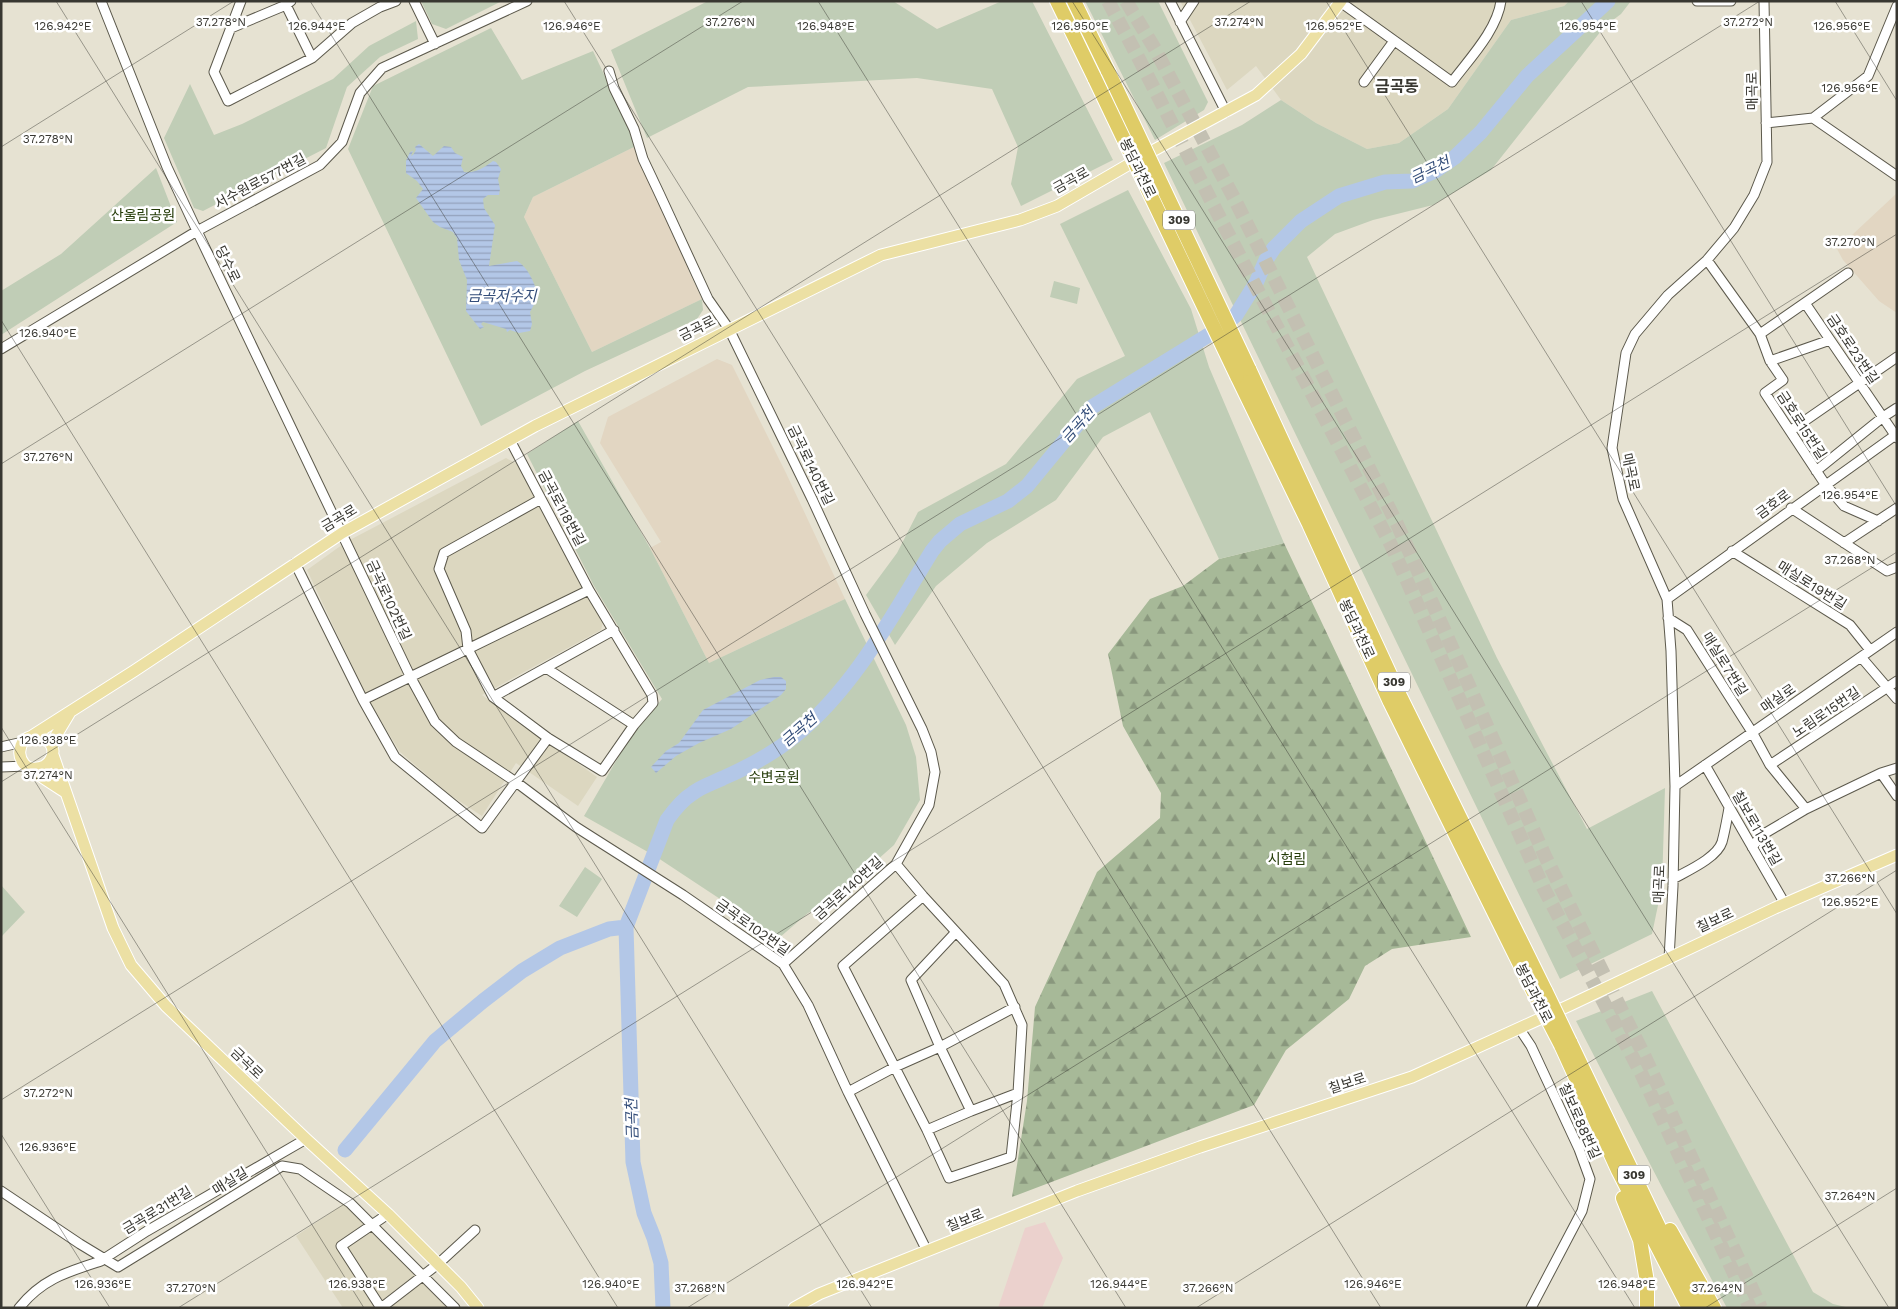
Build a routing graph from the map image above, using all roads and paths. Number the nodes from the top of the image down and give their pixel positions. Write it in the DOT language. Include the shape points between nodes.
graph roads {
  1 [pos="100,1"];
  2 [pos="241,1"];
  3 [pos="396,1"];
  4 [pos="414,1"];
  5 [pos="527,1"];
  6 [pos="1057,1"];
  7 [pos="1074,1"];
  8 [pos="1170,1"];
  9 [pos="1194,1"];
  10 [pos="1501,1"];
  11 [pos="1697,1"];
  12 [pos="1731,1"];
  13 [pos="1764,1"];
  14 [pos="1340,2"];
  15 [pos="289,3"];
  16 [pos="379,4"];
  17 [pos="1897,6"];
  18 [pos="1180,22"];
  19 [pos="231,28"];
  20 [pos="1394,42"];
  21 [pos="435,44"];
  22 [pos="312,58"];
  23 [pos="609,72"];
  24 [pos="1364,82"];
  25 [pos="1226,112"];
  26 [pos="1813,118"];
  27 [pos="1766,123"];
  28 [pos="1897,176"];
  29 [pos="197,231"];
  30 [pos="1707,260"];
  31 [pos="1848,273"];
  32 [pos="1805,303"];
  33 [pos="729,329"];
  34 [pos="1760,334"];
  35 [pos="1830,340"];
  36 [pos="1,349"];
  37 [pos="1897,357"];
  38 [pos="1770,361"];
  39 [pos="1243,372"];
  40 [pos="1860,384"];
  41 [pos="1897,408"];
  42 [pos="1883,417"];
  43 [pos="1790,431"];
  44 [pos="1896,436"];
  45 [pos="510,440"];
  46 [pos="1816,472"];
  47 [pos="1825,484"];
  48 [pos="541,498"];
  49 [pos="1791,508"];
  50 [pos="1897,508"];
  51 [pos="1878,521"];
  52 [pos="342,533"];
  53 [pos="1844,543"];
  54 [pos="1732,551"];
  55 [pos="295,563"];
  56 [pos="1897,567"];
  57 [pos="589,590"];
  58 [pos="1667,599"];
  59 [pos="1668,618"];
  60 [pos="614,630"];
  61 [pos="1897,632"];
  62 [pos="468,649"];
  63 [pos="1870,650"];
  64 [pos="1861,657"];
  65 [pos="546,668"];
  66 [pos="411,678"];
  67 [pos="1897,681"];
  68 [pos="1887,688"];
  69 [pos="493,697"];
  70 [pos="1897,699"];
  71 [pos="363,700"];
  72 [pos="70,712"];
  73 [pos="634,725"];
  74 [pos="1752,732"];
  75 [pos="548,738"];
  76 [pos="28,739"];
  77 [pos="1,748"];
  78 [pos="52,750"];
  79 [pos="1705,765"];
  80 [pos="1770,765"];
  81 [pos="1,767"];
  82 [pos="29,767"];
  83 [pos="1897,768"];
  84 [pos="1882,773"];
  85 [pos="516,782"];
  86 [pos="1675,786"];
  87 [pos="65,792"];
  88 [pos="1897,796"];
  89 [pos="1729,808"];
  90 [pos="1806,809"];
  91 [pos="1752,847"];
  92 [pos="1897,856"];
  93 [pos="896,864"];
  94 [pos="1673,879"];
  95 [pos="923,896"];
  96 [pos="1784,904"];
  97 [pos="956,932"];
  98 [pos="1669,958"];
  99 [pos="783,964"];
  100 [pos="1015,1007"];
  101 [pos="1519,1028"];
  102 [pos="940,1047"];
  103 [pos="895,1067"];
  104 [pos="848,1092"];
  105 [pos="1018,1093"];
  106 [pos="971,1111"];
  107 [pos="927,1130"];
  108 [pos="306,1140"];
  109 [pos="1624,1168"];
  110 [pos="1,1190"];
  111 [pos="1,1195"];
  112 [pos="388,1214"];
  113 [pos="372,1225"];
  114 [pos="475,1230"];
  115 [pos="927,1251"];
  116 [pos="103,1260"];
  117 [pos="438,1264"];
  118 [pos="423,1276"];
  119 [pos="19,1308"];
  120 [pos="381,1308"];
  121 [pos="455,1308"];
  122 [pos="478,1308"];
  123 [pos="794,1308"];
  124 [pos="1531,1308"];
  125 [pos="1646,1308"];
  126 [pos="1689,1308"];
  127 [pos="1700,1308"];
  128 [pos="1714,1308"];
  1 -- 29 [label="street, 당수로"];
  2 -- 19 [label="street"];
  3 -- 16 [label="street"];
  4 -- 21 [label="street"];
  5 -- 21 [label="street, 서수원로577번길"];
  6 -- 39 [label="highway, 봉담과천로 / 309, bridge"];
  7 -- 39 [label="highway, 봉담과천로 / 309, bridge"];
  8 -- 18 [label="street"];
  9 -- 18 [label="street"];
  10 -- 20 [label="street" via="1492,27 1452,82"];
  11 -- 12 [label="street"];
  13 -- 27 [label="street, 매곡로"];
  14 -- 20 [label="street"];
  14 -- 25 [label="main road, 금곡로" via="1300,54 1256,95"];
  15 -- 19 [label="street"];
  15 -- 22 [label="street"];
  16 -- 22 [label="street" via="352,22"];
  17 -- 26 [label="street" via="1868,76"];
  18 -- 25 [label="street"];
  19 -- 22 [label="street" via="214,72 228,101"];
  20 -- 24 [label="street"];
  21 -- 29 [label="street, 서수원로577번길" via="382,68 360,93 342,142 320,164"];
  23 -- 33 [label="street, 금곡로140번길" via="634,129 643,159 708,298"];
  25 -- 33 [label="main road, 금곡로" via="1057,206 1020,220 881,255"];
  26 -- 27 [label="street"];
  26 -- 28 [label="street"];
  27 -- 30 [label="street, 매곡로" via="1767,162 1754,195 1734,228"];
  29 -- 36 [label="street, 서수원로577번길"];
  29 -- 52 [label="street, 당수로"];
  30 -- 34 [label="street, 금호로15번길"];
  30 -- 58 [label="street, 매곡로" via="1668,295 1635,334 1626,353 1612,448 1623,499"];
  31 -- 32 [label="street"];
  32 -- 34 [label="street"];
  32 -- 35 [label="street, 금호로23번길"];
  33 -- 45 [label="main road, 금곡로"];
  33 -- 93 [label="street, 금곡로140번길" via="931,752 935,772 929,805"];
  34 -- 38 [label="street, 금호로15번길"];
  35 -- 38 [label="street"];
  35 -- 40 [label="street, 금호로23번길"];
  37 -- 40 [label="street"];
  38 -- 43 [label="street, 금호로15번길" via="1783,380 1765,393"];
  39 -- 109 [label="highway, 봉담과천로 / 309, bridge" via="1390,702 1566,1043"];
  40 -- 42 [label="street, 금호로23번길"];
  40 -- 43 [label="street"];
  41 -- 42 [label="street"];
  42 -- 44 [label="street, 금호로23번길"];
  42 -- 46 [label="street"];
  43 -- 46 [label="street, 금호로15번길"];
  44 -- 47 [label="street, 금호로"];
  45 -- 48 [label="street, 금곡로118번길"];
  45 -- 52 [label="main road, 금곡로"];
  46 -- 47 [label="street, 금호로15번길"];
  47 -- 49 [label="street, 금호로"];
  47 -- 51 [label="street, 금호로15번길" via="1844,506"];
  48 -- 57 [label="street, 금곡로118번길"];
  48 -- 62 [label="street" via="444,553 439,569 466,631"];
  49 -- 53 [label="street"];
  49 -- 54 [label="street, 금호로"];
  50 -- 51 [label="street"];
  51 -- 53 [label="street"];
  52 -- 55 [label="main road, 금곡로"];
  52 -- 66 [label="street, 금곡로102번길"];
  53 -- 56 [label="street" via="1887,571"];
  54 -- 58 [label="street, 금호로"];
  54 -- 63 [label="street, 매실로19번길" via="1850,626"];
  55 -- 71 [label="street"];
  55 -- 72 [label="main road, 금곡로"];
  57 -- 60 [label="street, 금곡로118번길"];
  57 -- 62 [label="street"];
  58 -- 59 [label="street, 매곡로"];
  59 -- 74 [label="street, 매실로7번길" via="1687,630"];
  59 -- 86 [label="street, 매곡로"];
  60 -- 65 [label="street"];
  60 -- 73 [label="street, 금곡로118번길" via="652,694 653,703"];
  61 -- 63 [label="street, 매실로"];
  62 -- 66 [label="street"];
  62 -- 69 [label="street"];
  63 -- 64 [label="street, 매실로"];
  64 -- 68 [label="street"];
  64 -- 74 [label="street, 매실로"];
  65 -- 69 [label="street"];
  65 -- 73 [label="street"];
  66 -- 71 [label="street"];
  66 -- 85 [label="street, 금곡로102번길" via="435,722 456,742"];
  67 -- 68 [label="street, 노림로15번길"];
  68 -- 70 [label="street"];
  68 -- 80 [label="street, 노림로15번길"];
  69 -- 75 [label="street"];
  71 -- 85 [label="street" via="395,757 482,828"];
  72 -- 76 [label="main road, 금곡로"];
  72 -- 78 [label="main road, 금곡로"];
  73 -- 75 [label="street, 금곡로118번길" via="602,771"];
  74 -- 79 [label="street, 매실로"];
  74 -- 80 [label="street, 매실로7번길"];
  75 -- 85 [label="street"];
  76 -- 77 [label="street"];
  76 -- 78 [label="main road" via="43,737"];
  76 -- 82 [label="main road" via="20,747 20,757"];
  78 -- 82 [label="main road" via="50,762 45,766 38,769"];
  78 -- 87 [label="main road, 금곡로"];
  79 -- 86 [label="street, 매실로"];
  79 -- 89 [label="street, 칠보로113번길"];
  80 -- 90 [label="street, 매실로7번길"];
  81 -- 82 [label="street"];
  82 -- 87 [label="main road"];
  83 -- 84 [label="street"];
  84 -- 88 [label="street"];
  84 -- 90 [label="street"];
  85 -- 99 [label="street, 금곡로102번길" via="576,827"];
  86 -- 94 [label="street, 매곡로"];
  87 -- 108 [label="main road, 금곡로" via="113,928 131,965 166,1006"];
  89 -- 91 [label="street, 칠보로113번길"];
  89 -- 94 [label="street" via="1722,844 1696,867"];
  90 -- 91 [label="street" via="1762,835"];
  91 -- 96 [label="street, 칠보로113번길"];
  92 -- 96 [label="main road, 칠보로"];
  93 -- 95 [label="street"];
  93 -- 99 [label="street, 금곡로140번길"];
  94 -- 98 [label="street, 매곡로"];
  95 -- 97 [label="street"];
  95 -- 103 [label="street" via="843,966"];
  96 -- 98 [label="main road, 칠보로"];
  97 -- 100 [label="street" via="1004,984"];
  97 -- 102 [label="street" via="911,980"];
  98 -- 101 [label="main road, 칠보로"];
  99 -- 104 [label="street, 금곡로102번길" via="808,1005"];
  100 -- 102 [label="street"];
  100 -- 105 [label="street" via="1022,1025"];
  101 -- 115 [label="main road, 칠보로" via="1412,1077 1077,1191"];
  101 -- 124 [label="street, 칠보로88번길" via="1531,1046 1590,1179 1582,1211"];
  102 -- 103 [label="street"];
  102 -- 106 [label="street"];
  103 -- 104 [label="street"];
  103 -- 107 [label="street"];
  104 -- 115 [label="street, 금곡로102번길"];
  105 -- 106 [label="street"];
  105 -- 107 [label="street" via="1011,1157 949,1178"];
  106 -- 107 [label="street"];
  108 -- 112 [label="main road, 금곡로"];
  108 -- 116 [label="street, 금곡로31번길" via="147,1231"];
  109 -- 125 [label="highway" via="1623,1198 1640,1240"];
  109 -- 126 [label="highway, 봉담과천로 / 309"];
  109 -- 127 [label="highway, 봉담과천로 / 309"];
  109 -- 128 [label="highway" via="1652,1196"];
  110 -- 116 [label="street, 매실길"];
  111 -- 116 [label="street"];
  112 -- 113 [label="street"];
  112 -- 117 [label="main road, 금곡로"];
  113 -- 116 [label="street, 매실길" via="350,1203 300,1169 282,1166 118,1267"];
  113 -- 118 [label="street, 매실길"];
  113 -- 120 [label="street" via="341,1246"];
  114 -- 117 [label="street"];
  115 -- 123 [label="main road, 칠보로" via="819,1294"];
  116 -- 119 [label="street, 금곡로31번길" via="44,1283"];
  117 -- 118 [label="street"];
  117 -- 122 [label="main road, 금곡로"];
  118 -- 120 [label="street"];
  118 -- 121 [label="street, 매실길"];
}
